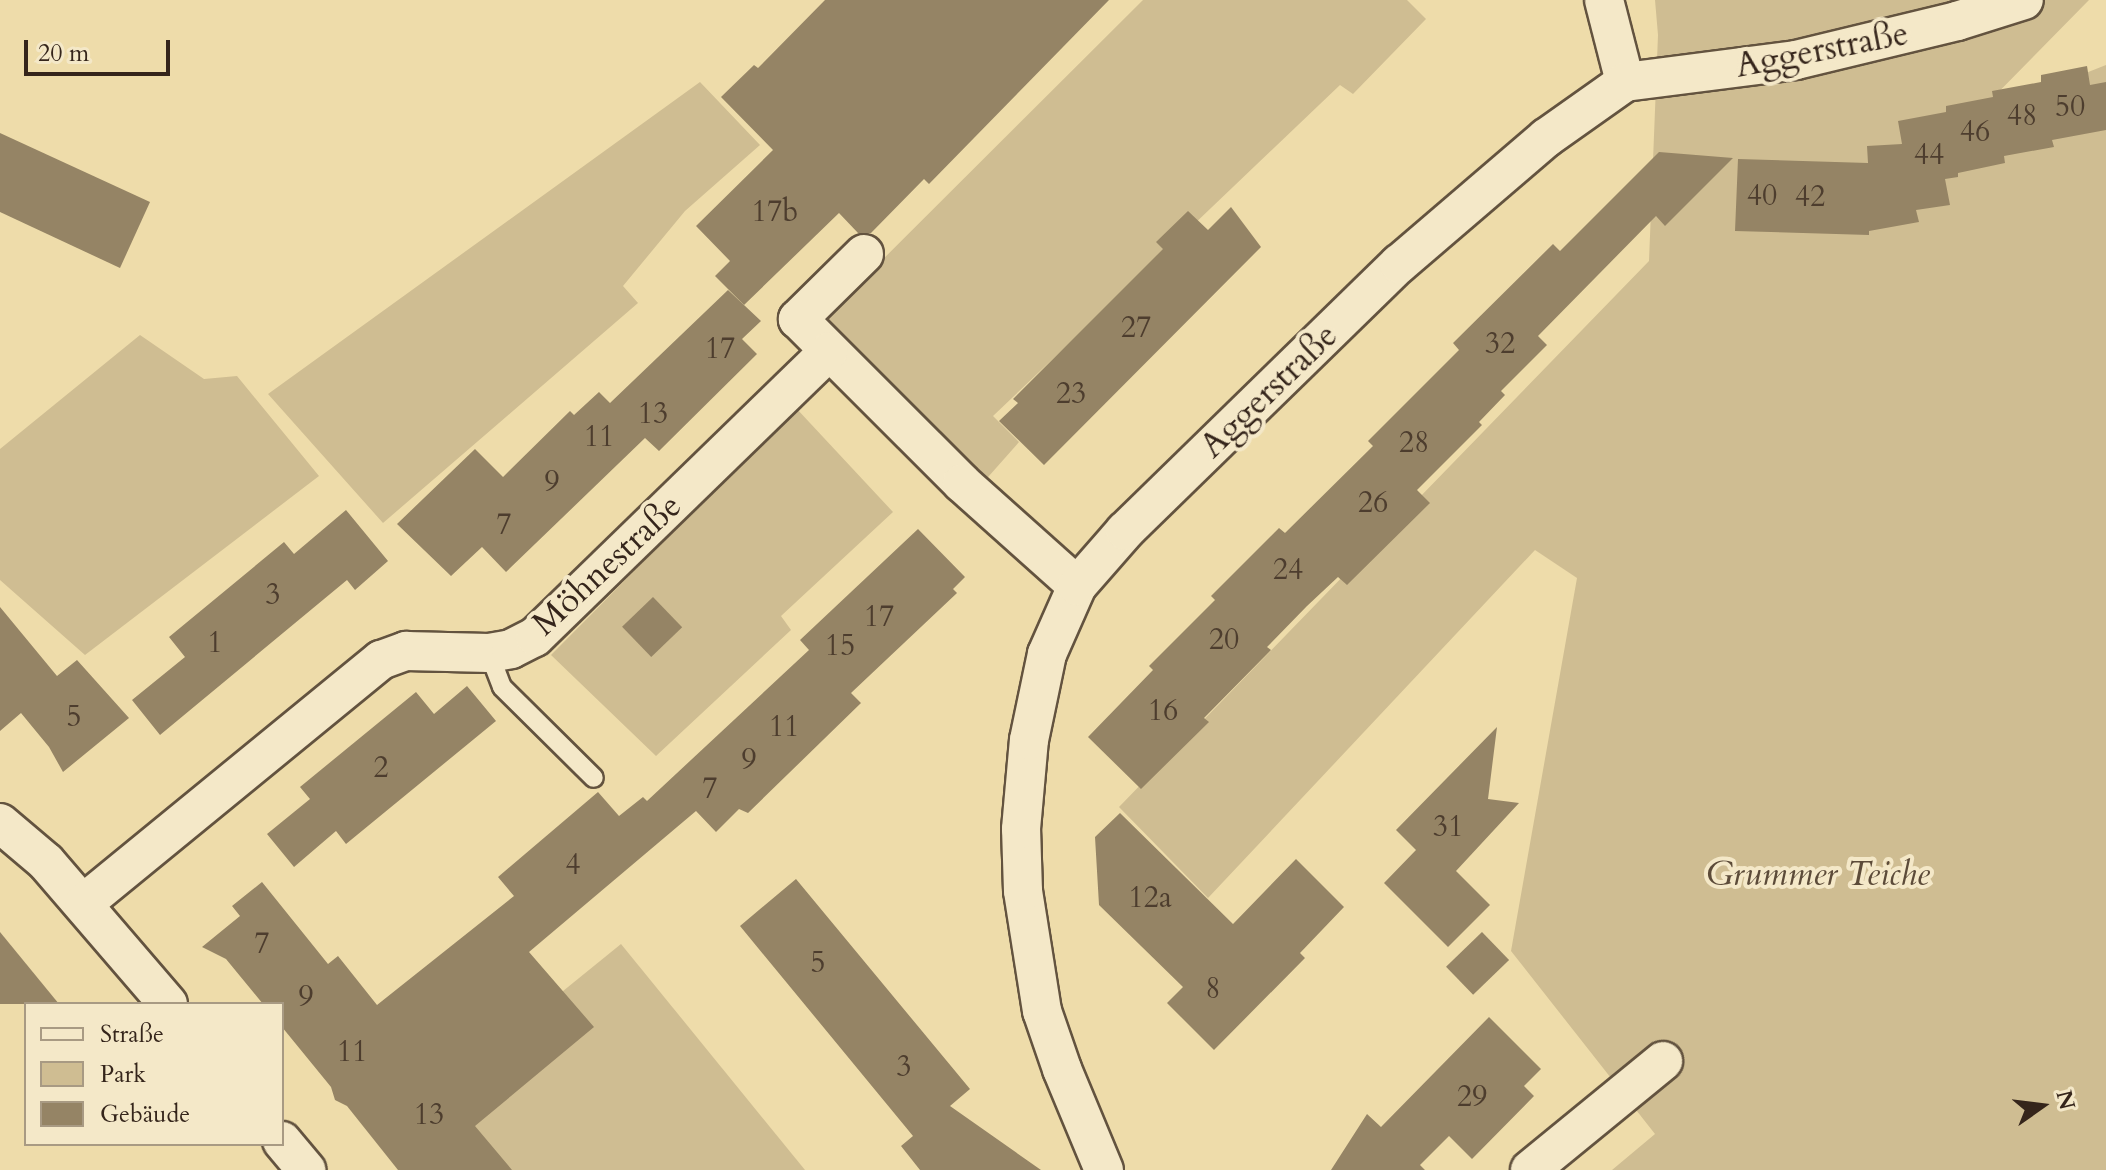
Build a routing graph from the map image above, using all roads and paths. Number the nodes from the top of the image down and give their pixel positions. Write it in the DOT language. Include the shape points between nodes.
graph roads {
  1 [pos="1604,0"];
  2 [pos="2024,0"];
  3 [pos="1625,82"];
  4 [pos="864,254"];
  5 [pos="828,352"];
  6 [pos="1077,586"];
  7 [pos="489,653"];
  8 [pos="594,778"];
  9 [pos="0,823"];
  10 [pos="84,903"];
  11 [pos="166,1002"];
  12 [pos="1663,1061"];
  13 [pos="284,1143"];
  14 [pos="306,1170"];
  15 [pos="1104,1170"];
  16 [pos="1530,1170"];
  1 -- 3 [label="street"];
  2 -- 3 [label="street, Aggerstraße" via="1796,60"];
  3 -- 6 [label="street, Aggerstraße" via="1546,138 1399,264 1125,531"];
  4 -- 5 [label="street" via="798,319"];
  5 -- 6 [label="street"];
  5 -- 7 [label="street, Möhnestraße" via="535,637"];
  6 -- 15 [label="street, Aggerstraße" via="1047,654 1029,740 1021,829 1023,876 1042,1011"];
  7 -- 8 [label="lane" via="502,687"];
  7 -- 10 [label="street, Möhnestraße" via="406,651 381,660"];
  9 -- 10 [label="street"];
  10 -- 11 [label="street"];
  12 -- 16 [label="street"];
  13 -- 14 [label="street"];
}
